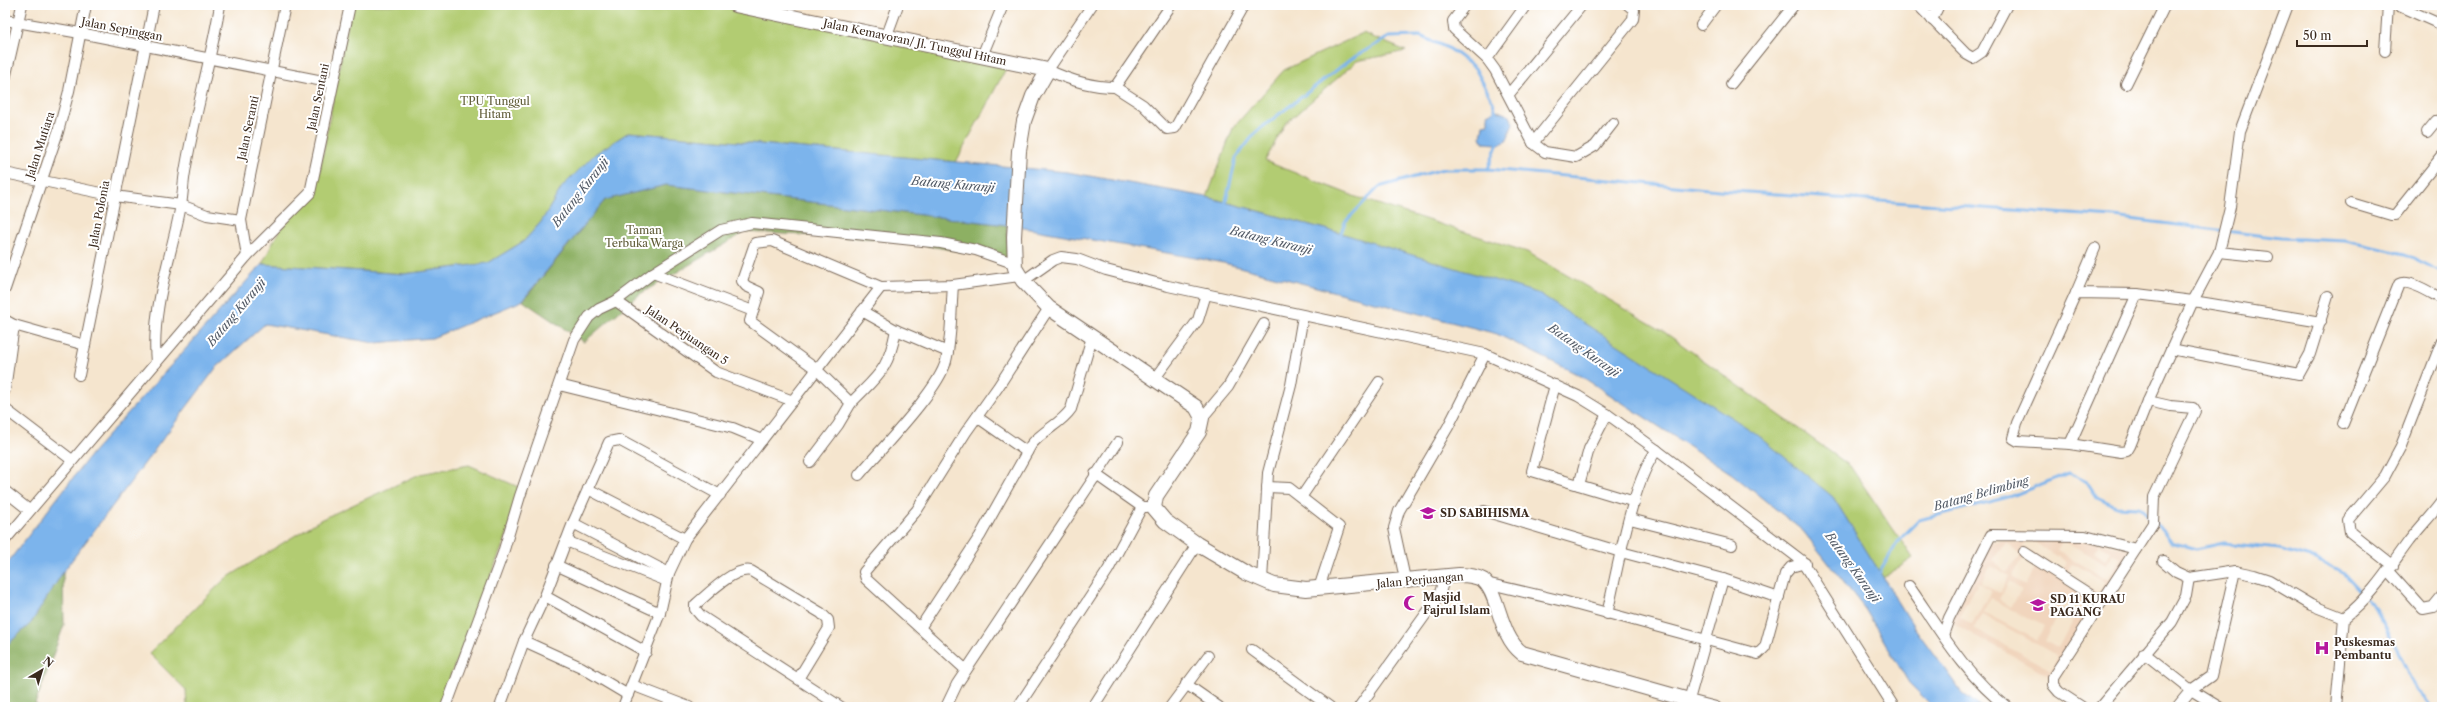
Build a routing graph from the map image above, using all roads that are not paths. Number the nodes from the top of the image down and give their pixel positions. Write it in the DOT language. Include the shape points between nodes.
graph roads {
  1 [pos="22,5"];
  2 [pos="86,5"];
  3 [pos="154,5"];
  4 [pos="220,5"];
  5 [pos="285,5"];
  6 [pos="350,5"];
  7 [pos="735,5"];
  8 [pos="898,5"];
  9 [pos="1003,5"];
  10 [pos="1092,5"];
  11 [pos="1170,5"];
  12 [pos="1244,5"];
  13 [pos="1465,5"];
  14 [pos="1526,5"];
  15 [pos="1582,5"];
  16 [pos="1628,5"];
  17 [pos="1716,5"];
  18 [pos="1794,5"];
  19 [pos="1918,5"];
  20 [pos="1939,5"];
  21 [pos="2007,5"];
  22 [pos="2165,5"];
  23 [pos="2288,5"];
  24 [pos="2388,5"];
  25 [pos="2397,5"];
  26 [pos="5,20"];
  27 [pos="1932,20"];
  28 [pos="19,22"];
  29 [pos="1701,25"];
  30 [pos="2442,25"];
  31 [pos="80,32"];
  32 [pos="887,35"];
  33 [pos="146,46"];
  34 [pos="2385,51"];
  35 [pos="982,56"];
  36 [pos="211,58"];
  37 [pos="1487,59"];
  38 [pos="1048,70"];
  39 [pos="271,71"];
  40 [pos="5,79"];
  41 [pos="333,83"];
  42 [pos="1731,84"];
  43 [pos="2126,84"];
  44 [pos="1115,87"];
  45 [pos="1509,94"];
  46 [pos="1613,123"];
  47 [pos="2442,124"];
  48 [pos="2427,132"];
  49 [pos="1533,143"];
  50 [pos="2442,156"];
  51 [pos="5,173"];
  52 [pos="42,180"];
  53 [pos="115,196"];
  54 [pos="2351,203"];
  55 [pos="181,205"];
  56 [pos="241,220"];
  57 [pos="2095,248"];
  58 [pos="2221,248"];
  59 [pos="247,256"];
  60 [pos="2268,258"];
  61 [pos="1014,263"];
  62 [pos="653,273"];
  63 [pos="1021,279"];
  64 [pos="953,285"];
  65 [pos="881,287"];
  66 [pos="5,289"];
  67 [pos="2076,293"];
  68 [pos="1206,294"];
  69 [pos="2137,294"];
  70 [pos="2328,296"];
  71 [pos="2442,299"];
  72 [pos="616,301"];
  73 [pos="2193,301"];
  74 [pos="1049,308"];
  75 [pos="753,311"];
  76 [pos="862,311"];
  77 [pos="1303,316"];
  78 [pos="5,320"];
  79 [pos="2321,322"];
  80 [pos="1264,324"];
  81 [pos="14,325"];
  82 [pos="896,330"];
  83 [pos="1092,337"];
  84 [pos="2442,341"];
  85 [pos="86,344"];
  86 [pos="2171,349"];
  87 [pos="948,352"];
  88 [pos="1485,354"];
  89 [pos="156,363"];
  90 [pos="816,369"];
  91 [pos="80,375"];
  92 [pos="1155,378"];
  93 [pos="1379,382"];
  94 [pos="559,385"];
  95 [pos="1555,385"];
  96 [pos="5,390"];
  97 [pos="793,401"];
  98 [pos="2148,401"];
  99 [pos="851,403"];
  100 [pos="5,410"];
  101 [pos="1607,414"];
  102 [pos="977,417"];
  103 [pos="1202,418"];
  104 [pos="2342,424"];
  105 [pos="762,440"];
  106 [pos="1118,442"];
  107 [pos="2070,444"];
  108 [pos="1657,450"];
  109 [pos="1027,452"];
  110 [pos="72,460"];
  111 [pos="810,462"];
  112 [pos="1096,474"];
  113 [pos="859,475"];
  114 [pos="1579,485"];
  115 [pos="1267,487"];
  116 [pos="588,489"];
  117 [pos="5,491"];
  118 [pos="720,495"];
  119 [pos="1302,496"];
  120 [pos="2442,500"];
  121 [pos="1634,502"];
  122 [pos="1148,507"];
  123 [pos="29,510"];
  124 [pos="1484,511"];
  125 [pos="1630,519"];
  126 [pos="573,523"];
  127 [pos="685,539"];
  128 [pos="5,540"];
  129 [pos="566,541"];
  130 [pos="1197,544"];
  131 [pos="1732,545"];
  132 [pos="2136,550"];
  133 [pos="1621,552"];
  134 [pos="2024,552"];
  135 [pos="2163,561"];
  136 [pos="1804,563"];
  137 [pos="556,565"];
  138 [pos="2391,569"];
  139 [pos="2235,571"];
  140 [pos="668,577"];
  141 [pos="1440,577"];
  142 [pos="2189,578"];
  143 [pos="1405,579"];
  144 [pos="1723,579"];
  145 [pos="1262,581"];
  146 [pos="1486,583"];
  147 [pos="1909,586"];
  148 [pos="1319,588"];
  149 [pos="545,596"];
  150 [pos="2442,596"];
  151 [pos="1779,598"];
  152 [pos="2100,601"];
  153 [pos="660,613"];
  154 [pos="1607,614"];
  155 [pos="2344,618"];
  156 [pos="920,628"];
  157 [pos="1943,635"];
  158 [pos="1706,640"];
  159 [pos="524,641"];
  160 [pos="1252,650"];
  161 [pos="646,652"];
  162 [pos="2144,653"];
  163 [pos="1208,656"];
  164 [pos="966,670"];
  165 [pos="798,679"];
  166 [pos="1186,684"];
  167 [pos="632,685"];
  168 [pos="2191,690"];
  169 [pos="628,695"];
  170 [pos="1691,703"];
  171 [pos="685,706"];
  172 [pos="446,707"];
  173 [pos="500,707"];
  174 [pos="623,707"];
  175 [pos="841,707"];
  176 [pos="946,707"];
  177 [pos="1018,707"];
  178 [pos="1093,707"];
  179 [pos="1170,707"];
  180 [pos="1219,707"];
  181 [pos="1330,707"];
  182 [pos="1359,707"];
  183 [pos="1716,707"];
  184 [pos="1894,707"];
  185 [pos="2007,707"];
  186 [pos="2082,707"];
  187 [pos="2100,707"];
  188 [pos="2178,707"];
  189 [pos="2219,707"];
  190 [pos="2336,707"];
  1 -- 28 [label="street"];
  2 -- 31 [label="street, Jalan Mutiara"];
  3 -- 33 [label="street, Jalan Polonia"];
  4 -- 36 [label="street"];
  5 -- 39 [label="street, Jalan Seranti"];
  6 -- 41 [label="street, Jalan Sentani"];
  7 -- 32 [label="street, Jalan Kemayoran/ Jl. Tunggul Hitam"];
  8 -- 32 [label="street"];
  9 -- 35 [label="street"];
  10 -- 38 [label="street"];
  11 -- 44 [label="street"];
  12 -- 44 [label="street" via="1175,128 1167,129 1143,105"];
  13 -- 37 [label="street" via="1453,21 1454,29"];
  14 -- 37 [label="street"];
  15 -- 45 [label="street"];
  16 -- 49 [label="street" via="1634,10 1633,18"];
  17 -- 29 [label="street"];
  18 -- 42 [label="street"];
  19 -- 27 [label="street"];
  20 -- 27 [label="street"];
  21 -- 27 [label="street" via="1982,52 1973,58"];
  22 -- 43 [label="street"];
  23 -- 58 [label="street" via="2240,130 2230,207"];
  24 -- 34 [label="street"];
  25 -- 30 [label="street"];
  26 -- 28 [label="street, Jalan Sepinggan"];
  28 -- 31 [label="street, Jalan Sepinggan"];
  28 -- 40 [label="street"];
  31 -- 33 [label="street, Jalan Sepinggan"];
  31 -- 52 [label="street, Jalan Mutiara" via="69,90"];
  32 -- 35 [label="street, Jalan Kemayoran/ Jl. Tunggul Hitam"];
  33 -- 36 [label="street, Jalan Sepinggan"];
  33 -- 53 [label="street, Jalan Polonia"];
  35 -- 38 [label="street, Jalan Kemayoran/ Jl. Tunggul Hitam"];
  36 -- 39 [label="street, Jalan Sepinggan"];
  36 -- 55 [label="street" via="185,171"];
  37 -- 45 [label="street"];
  38 -- 44 [label="street" via="1095,87"];
  38 -- 61 [label="street" via="1030,102 1024,121 1019,151"];
  39 -- 41 [label="street, Jalan Sepinggan"];
  39 -- 56 [label="street, Jalan Seranti"];
  41 -- 59 [label="street, Jalan Sentani" via="310,193"];
  45 -- 49 [label="street"];
  46 -- 49 [label="street" via="1595,146 1576,157 1545,152"];
  47 -- 48 [label="street" via="2436,121"];
  50 -- 54 [label="street" via="2396,214"];
  51 -- 52 [label="street"];
  52 -- 53 [label="street"];
  52 -- 66 [label="street, Jalan Mutiara"];
  53 -- 55 [label="street"];
  53 -- 85 [label="street, Jalan Polonia"];
  55 -- 56 [label="street" via="207,215"];
  55 -- 89 [label="street" via="156,318"];
  56 -- 59 [label="street, Jalan Seranti"];
  57 -- 67 [label="street"];
  58 -- 60 [label="street"];
  58 -- 73 [label="street"];
  59 -- 89 [label="street"];
  61 -- 62 [label="street" via="976,250 941,243 752,223 720,230"];
  61 -- 63 [label="street"];
  62 -- 72 [label="street"];
  62 -- 75 [label="street"];
  63 -- 64 [label="street"];
  63 -- 68 [label="street" via="1053,260 1069,257 1138,279"];
  63 -- 74 [label="street"];
  64 -- 65 [label="street"];
  64 -- 87 [label="street"];
  65 -- 75 [label="street" via="765,240 753,246 742,281 746,286 759,292"];
  65 -- 76 [label="street"];
  67 -- 69 [label="street"];
  67 -- 107 [label="street" via="2012,436 2018,441"];
  68 -- 77 [label="street"];
  68 -- 92 [label="street" via="1198,320"];
  69 -- 73 [label="street"];
  69 -- 107 [label="street"];
  70 -- 79 [label="street"];
  71 -- 104 [label="street" via="2412,284 2399,284"];
  72 -- 94 [label="street" via="594,313 577,333"];
  72 -- 97 [label="street, Jalan Perjuangan 5" via="716,372"];
  73 -- 79 [label="street"];
  73 -- 86 [label="street"];
  74 -- 83 [label="street"];
  74 -- 102 [label="street"];
  75 -- 90 [label="street" via="751,322"];
  76 -- 82 [label="street"];
  76 -- 90 [label="street"];
  77 -- 88 [label="street"];
  77 -- 115 [label="street" via="1291,385 1270,463"];
  78 -- 81 [label="street"];
  79 -- 86 [label="street" via="2300,374"];
  80 -- 103 [label="street" via="1228,387"];
  81 -- 85 [label="street"];
  81 -- 96 [label="street"];
  82 -- 87 [label="street"];
  82 -- 99 [label="street" via="886,366"];
  83 -- 92 [label="street"];
  83 -- 109 [label="street" via="1074,405 1065,418 1036,438"];
  84 -- 138 [label="street" via="2401,446 2385,476 2348,520 2350,532"];
  85 -- 91 [label="street, Jalan Polonia"];
  86 -- 98 [label="street"];
  87 -- 113 [label="street" via="942,373 929,392"];
  88 -- 95 [label="street"];
  88 -- 143 [label="street" via="1448,427 1396,518 1394,528"];
  89 -- 110 [label="street"];
  90 -- 97 [label="street"];
  90 -- 99 [label="street"];
  92 -- 103 [label="street" via="1196,407"];
  93 -- 119 [label="street"];
  94 -- 105 [label="street" via="733,428"];
  94 -- 172 [label="street" via="520,496 504,553"];
  95 -- 101 [label="street"];
  95 -- 114 [label="street" via="1532,468 1536,474"];
  97 -- 105 [label="street"];
  98 -- 107 [label="street" via="2127,451"];
  98 -- 132 [label="street" via="2195,410 2154,497 2153,523"];
  99 -- 111 [label="street"];
  100 -- 110 [label="street"];
  101 -- 108 [label="street"];
  101 -- 114 [label="street" via="1589,449"];
  102 -- 109 [label="street"];
  102 -- 156 [label="street" via="917,510 864,572 866,579"];
  103 -- 122 [label="street" via="1199,432"];
  105 -- 118 [label="street"];
  106 -- 112 [label="street"];
  108 -- 121 [label="street" via="1648,463"];
  108 -- 136 [label="street"];
  109 -- 156 [label="street" via="980,536"];
  110 -- 123 [label="street"];
  112 -- 122 [label="street"];
  112 -- 164 [label="street"];
  114 -- 121 [label="street"];
  115 -- 119 [label="street" via="1283,486"];
  115 -- 145 [label="street"];
  116 -- 118 [label="street" via="607,445 614,439"];
  116 -- 126 [label="street"];
  116 -- 127 [label="street"];
  117 -- 123 [label="street"];
  118 -- 127 [label="street"];
  119 -- 148 [label="street" via="1339,527"];
  120 -- 138 [label="street" via="2409,541"];
  121 -- 125 [label="street"];
  122 -- 130 [label="street, Jalan Perjuangan"];
  122 -- 177 [label="street"];
  123 -- 128 [label="street"];
  124 -- 133 [label="street"];
  125 -- 131 [label="street"];
  125 -- 133 [label="street"];
  126 -- 129 [label="street"];
  126 -- 140 [label="street"];
  127 -- 140 [label="street"];
  129 -- 137 [label="street"];
  129 -- 140 [label="street"];
  130 -- 145 [label="street, Jalan Perjuangan"];
  130 -- 178 [label="street"];
  132 -- 152 [label="street"];
  132 -- 157 [label="street" via="2084,536 1991,535 1947,622"];
  133 -- 144 [label="street"];
  133 -- 154 [label="street"];
  134 -- 152 [label="street"];
  135 -- 142 [label="street" via="2176,572"];
  136 -- 151 [label="street" via="1788,570"];
  136 -- 184 [label="street"];
  137 -- 149 [label="street"];
  137 -- 153 [label="street"];
  138 -- 150 [label="street" via="2422,609 2433,607"];
  138 -- 155 [label="street"];
  139 -- 142 [label="street"];
  139 -- 155 [label="street" via="2269,580 2311,605"];
  139 -- 168 [label="street" via="2211,676"];
  140 -- 153 [label="street"];
  141 -- 143 [label="street, Jalan Perjuangan"];
  141 -- 146 [label="street, Jalan Perjuangan" via="1469,576"];
  141 -- 182 [label="street" via="1442,586 1439,596"];
  142 -- 162 [label="street" via="2186,596 2172,622"];
  143 -- 148 [label="street, Jalan Perjuangan" via="1368,585"];
  144 -- 151 [label="street"];
  144 -- 158 [label="street"];
  145 -- 148 [label="street, Jalan Perjuangan" via="1288,588"];
  146 -- 154 [label="street"];
  146 -- 170 [label="street" via="1510,641 1522,653"];
  147 -- 157 [label="street"];
  149 -- 159 [label="street"];
  149 -- 161 [label="street"];
  151 -- 158 [label="street" via="1765,647 1760,653 1754,654"];
  152 -- 186 [label="street" via="2052,681 2059,692"];
  153 -- 161 [label="street"];
  154 -- 158 [label="street"];
  155 -- 190 [label="street"];
  156 -- 164 [label="street"];
  157 -- 185 [label="street" via="1950,648 1979,683"];
  158 -- 170 [label="street"];
  159 -- 169 [label="street" via="581,668"];
  159 -- 173 [label="street"];
  160 -- 181 [label="street"];
  161 -- 167 [label="street"];
  162 -- 168 [label="street"];
  162 -- 187 [label="street"];
  163 -- 166 [label="street"];
  164 -- 176 [label="street" via="951,692"];
  165 -- 165 [label="street" via="702,616 695,609 695,605 733,574 742,570 751,571 821,613 828,620 829,628"];
  165 -- 175 [label="street"];
  166 -- 179 [label="street"];
  166 -- 180 [label="street"];
  167 -- 169 [label="street"];
  167 -- 171 [label="street"];
  168 -- 188 [label="street"];
  168 -- 189 [label="street"];
  169 -- 174 [label="street"];
  170 -- 183 [label="street"];
}
